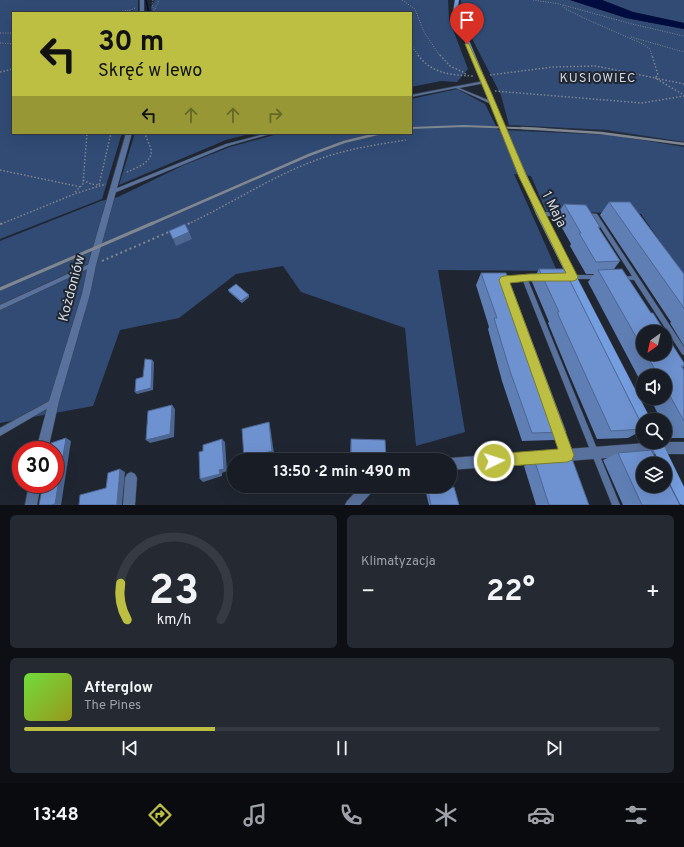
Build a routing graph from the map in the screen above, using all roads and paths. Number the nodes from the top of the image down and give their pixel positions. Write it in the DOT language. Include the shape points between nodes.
graph roads {
  1 [pos="142,0"];
  2 [pos="153,0"];
  3 [pos="159,0"];
  4 [pos="402,0"];
  5 [pos="457,0"];
  6 [pos="533,0"];
  7 [pos="560,4"];
  8 [pos="154,10"];
  9 [pos="142,12"];
  10 [pos="0,33"];
  11 [pos="12,33"];
  12 [pos="624,34"];
  13 [pos="684,36"];
  14 [pos="0,43"];
  15 [pos="12,44"];
  16 [pos="412,46"];
  17 [pos="661,46"];
  18 [pos="656,47"];
  19 [pos="684,52"];
  20 [pos="12,68"];
  21 [pos="0,72"];
  22 [pos="466,76"];
  23 [pos="480,76"];
  24 [pos="655,78"];
  25 [pos="484,82"];
  26 [pos="684,84"];
  27 [pos="456,87"];
  28 [pos="488,92"];
  29 [pos="684,95"];
  30 [pos="412,96"];
  31 [pos="492,103"];
  32 [pos="88,134"];
  33 [pos="111,134"];
  34 [pos="129,134"];
  35 [pos="145,134"];
  36 [pos="268,134"];
  37 [pos="406,140"];
  38 [pos="0,170"];
  39 [pos="83,180"];
  40 [pos="116,180"];
  41 [pos="99,185"];
  42 [pos="81,187"];
  43 [pos="112,192"];
  44 [pos="72,195"];
  45 [pos="540,214"];
  46 [pos="567,214"];
  47 [pos="584,221"];
  48 [pos="0,224"];
  49 [pos="92,264"];
  50 [pos="544,277"];
  51 [pos="569,277"];
  52 [pos="525,278"];
  53 [pos="603,278"];
  54 [pos="636,278"];
  55 [pos="622,284"];
  56 [pos="507,288"];
  57 [pos="0,308"];
  58 [pos="684,352"];
  59 [pos="54,401"];
  60 [pos="641,413"];
  61 [pos="557,426"];
  62 [pos="0,432"];
  63 [pos="44,441"];
  64 [pos="672,447"];
  65 [pos="636,448"];
  66 [pos="684,448"];
  67 [pos="659,449"];
  68 [pos="596,453"];
  69 [pos="568,459"];
  70 [pos="457,464"];
  71 [pos="130,478"];
  72 [pos="33,493"];
  73 [pos="363,493"];
  74 [pos="684,500"];
  75 [pos="31,505"];
  76 [pos="129,505"];
  77 [pos="351,505"];
  78 [pos="616,505"];
  1 -- 9 [label="street"];
  2 -- 8 [label="path"];
  3 -- 8 [label="path"];
  4 -- 22 [label="path" via="415,9 424,32 442,59"];
  5 -- 23 [label="main road, 1 Maja" via="455,12"];
  6 -- 7 [label="path"];
  7 -- 12 [label="path" via="586,19"];
  7 -- 13 [label="path"];
  10 -- 11 [label="path"];
  12 -- 17 [label="path"];
  12 -- 24 [label="path" via="651,49 658,75"];
  14 -- 15 [label="path"];
  16 -- 22 [label="path" via="427,66"];
  17 -- 18 [label="path"];
  17 -- 19 [label="path"];
  20 -- 21 [label="path"];
  22 -- 23 [label="path"];
  23 -- 24 [label="path" via="553,67 596,66"];
  23 -- 25 [label="main road, 1 Maja"];
  24 -- 26 [label="path"];
  24 -- 29 [label="path"];
  25 -- 27 [label="lane"];
  25 -- 28 [label="main road, 1 Maja"];
  27 -- 30 [label="lane"];
  27 -- 31 [label="lane"];
  28 -- 29 [label="path" via="642,103"];
  28 -- 31 [label="main road, 1 Maja"];
  31 -- 45 [label="main road, 1 Maja, bridge"];
  32 -- 39 [label="path"];
  33 -- 41 [label="path"];
  34 -- 40 [label="street, Kożdoniów"];
  35 -- 40 [label="path" via="151,152 148,159"];
  36 -- 43 [label="lane" via="227,145"];
  37 -- 49 [label="path" via="356,148 318,160 258,187 197,220"];
  38 -- 42 [label="path"];
  39 -- 41 [label="path"];
  39 -- 42 [label="path"];
  40 -- 41 [label="path"];
  40 -- 43 [label="street, Kożdoniów"];
  41 -- 44 [label="path"];
  42 -- 44 [label="path"];
  43 -- 49 [label="street, Kożdoniów"];
  44 -- 48 [label="path"];
  45 -- 46 [label="lane"];
  45 -- 51 [label="main road, 1 Maja"];
  47 -- 54 [label="lane" via="581,215 595,215"];
  49 -- 57 [label="lane"];
  49 -- 59 [label="street, Kożdoniów" via="86,294"];
  50 -- 52 [label="lane"];
  51 -- 53 [label="lane"];
  51 -- 60 [label="main road, 1 Maja"];
  52 -- 56 [label="lane" via="504,280"];
  52 -- 68 [label="lane"];
  54 -- 55 [label="lane" via="618,278"];
  54 -- 58 [label="lane"];
  59 -- 62 [label="lane"];
  59 -- 63 [label="street, Kożdoniów"];
  61 -- 69 [label="lane"];
  64 -- 66 [label="street"];
  65 -- 68 [label="street"];
  67 -- 74 [label="main road"];
  68 -- 69 [label="street"];
  68 -- 78 [label="lane"];
  69 -- 70 [label="street"];
  71 -- 76 [label="street"];
  72 -- 75 [label="street"];
  73 -- 77 [label="street"];
}
